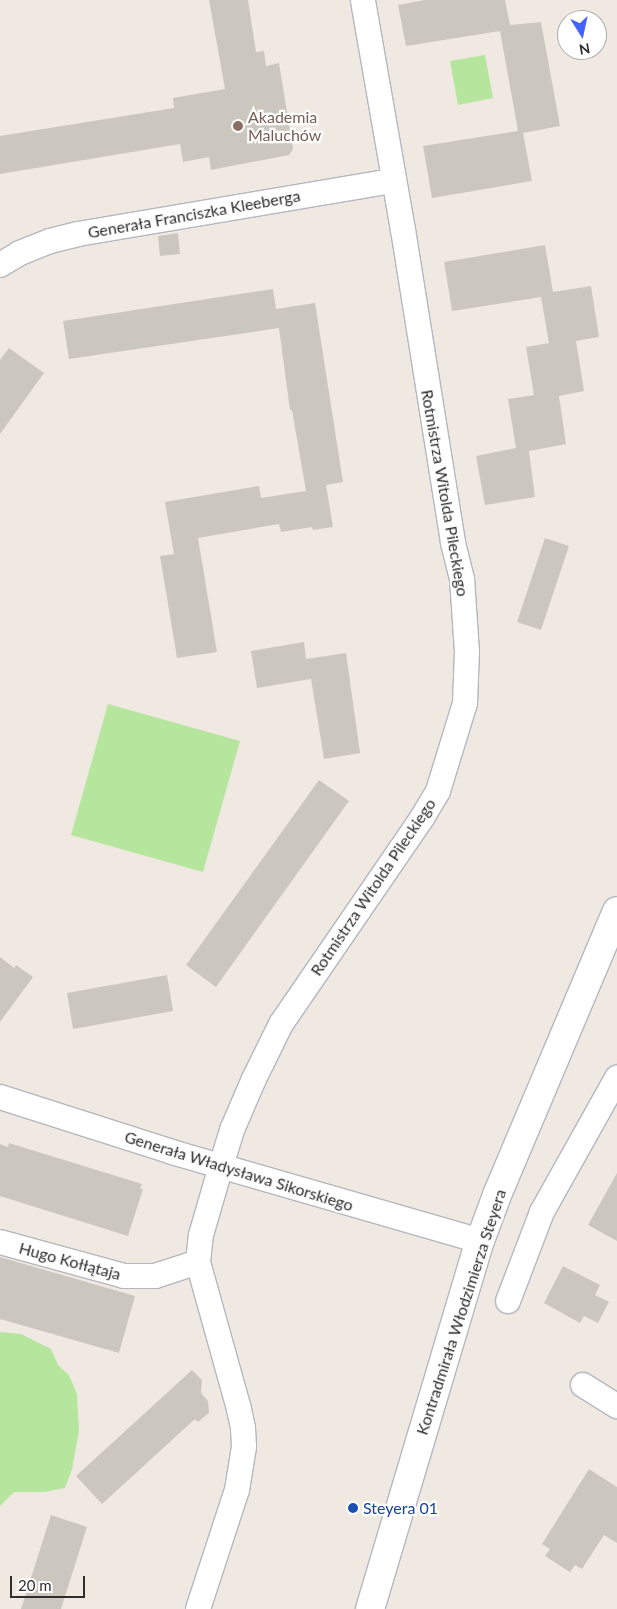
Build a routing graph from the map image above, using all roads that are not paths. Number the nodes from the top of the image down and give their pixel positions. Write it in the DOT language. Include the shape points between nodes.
graph roads {
  1 [pos="363,0"];
  2 [pos="393,181"];
  3 [pos="0,265"];
  4 [pos="617,911"];
  5 [pos="617,1078"];
  6 [pos="0,1097"];
  7 [pos="221,1166"];
  8 [pos="480,1241"];
  9 [pos="0,1242"];
  10 [pos="198,1262"];
  11 [pos="508,1301"];
  12 [pos="583,1385"];
  13 [pos="617,1406"];
  14 [pos="198,1609"];
  15 [pos="370,1609"];
  1 -- 2 [label="street, Rotmistrza Witolda Pileckiego"];
  2 -- 3 [label="street, Generała Franciszka Kleeberga" via="78,234 50,241"];
  2 -- 7 [label="street, Rotmistrza Witolda Pileckiego" via="462,579 467,652 465,703 438,791 281,1024 232,1130"];
  4 -- 8 [label="street, Kontradmirała Włodzimierza Steyera"];
  5 -- 11 [label="street" via="542,1212"];
  6 -- 7 [label="street, Generała Władysława Sikorskiego"];
  7 -- 8 [label="street, Generała Władysława Sikorskiego"];
  7 -- 10 [label="street, Rotmistrza Witolda Pileckiego" via="201,1235"];
  8 -- 15 [label="street, Kontradmirała Włodzimierza Steyera"];
  9 -- 10 [label="street, Hugo Kołłątaja" via="124,1276 155,1276"];
  10 -- 14 [label="street" via="239,1409 244,1447 237,1490"];
  12 -- 13 [label="street"];
}
